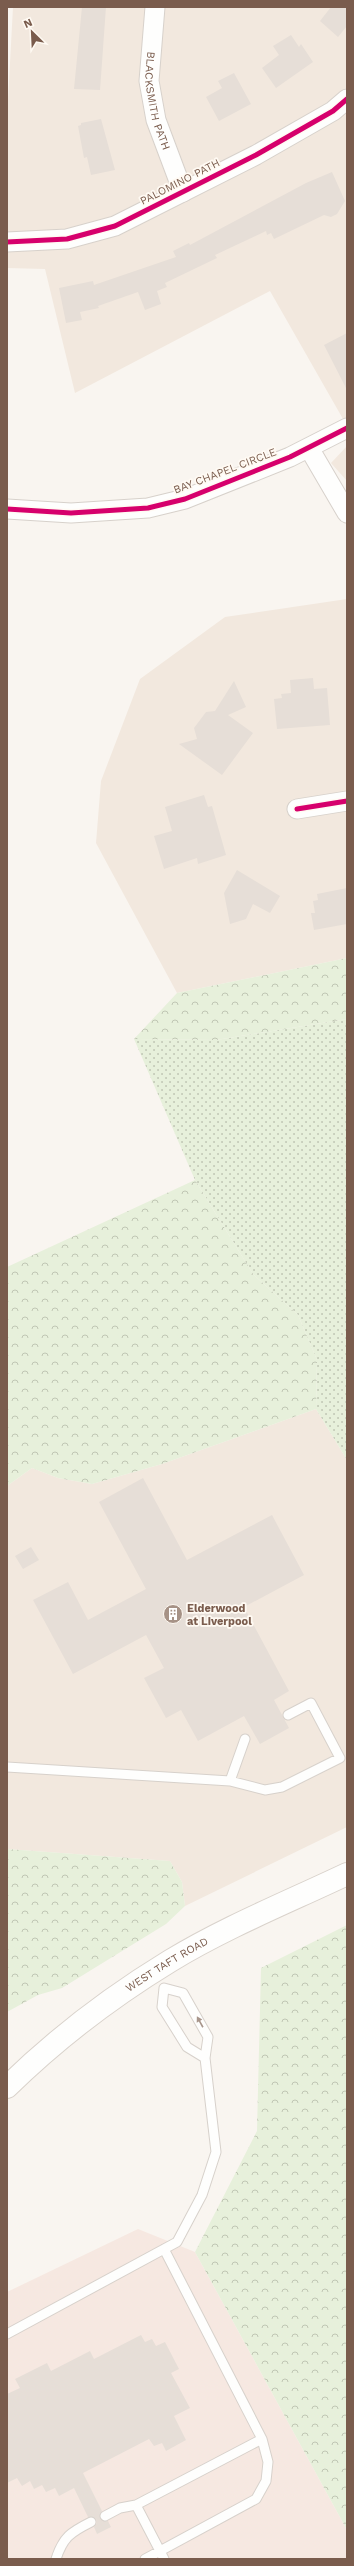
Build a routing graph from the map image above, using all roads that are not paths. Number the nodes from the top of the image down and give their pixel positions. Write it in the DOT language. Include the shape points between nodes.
graph roads {
  1 [pos="155,7"];
  2 [pos="347,99"];
  3 [pos="183,192"];
  4 [pos="7,242"];
  5 [pos="347,428"];
  6 [pos="309,448"];
  7 [pos="7,509"];
  8 [pos="347,513"];
  9 [pos="347,801"];
  10 [pos="297,809"];
  11 [pos="288,1715"];
  12 [pos="245,1739"];
  13 [pos="7,1767"];
  14 [pos="230,1781"];
  15 [pos="347,1874"];
  16 [pos="160,1979"];
  17 [pos="205,2058"];
  18 [pos="7,2087"];
  19 [pos="164,2250"];
  20 [pos="7,2334"];
  21 [pos="262,2439"];
  22 [pos="136,2505"];
  23 [pos="105,2516"];
  24 [pos="91,2522"];
  25 [pos="162,2555"];
  26 [pos="56,2559"];
  27 [pos="145,2559"];
  1 -- 3 [label="street, BLACKSMITH PATH" via="149,81 156,120"];
  2 -- 3 [label="street, PALOMINO PATH" via="326,115"];
  3 -- 4 [label="street, PALOMINO PATH" via="115,226 67,239"];
  5 -- 6 [label="street, BAY CHAPEL CIRCLE"];
  6 -- 7 [label="street, BAY CHAPEL CIRCLE" via="185,499 148,508 71,513"];
  6 -- 8 [label="street"];
  9 -- 10 [label="street"];
  11 -- 14 [label="lane" via="311,1703 340,1758 282,1787 264,1790"];
  12 -- 14 [label="lane"];
  13 -- 14 [label="lane"];
  15 -- 16 [label="main road, WEST TAFT ROAD" via="250,1919"];
  16 -- 17 [label="lane" via="162,2007 187,2047"];
  17 -- 16 [label="lane, one-way" via="208,2037 183,1993"];
  16 -- 18 [label="main road, WEST TAFT ROAD" via="102,2006 37,2058"];
  17 -- 19 [label="lane" via="216,2152 202,2195 177,2242"];
  19 -- 20 [label="lane"];
  19 -- 21 [label="lane"];
  21 -- 22 [label="lane"];
  21 -- 25 [label="lane" via="268,2462 266,2481 256,2499"];
  22 -- 23 [label="lane" via="120,2508"];
  22 -- 25 [label="lane"];
  24 -- 26 [label="lane" via="70,2533"];
  25 -- 27 [label="lane"];
}
